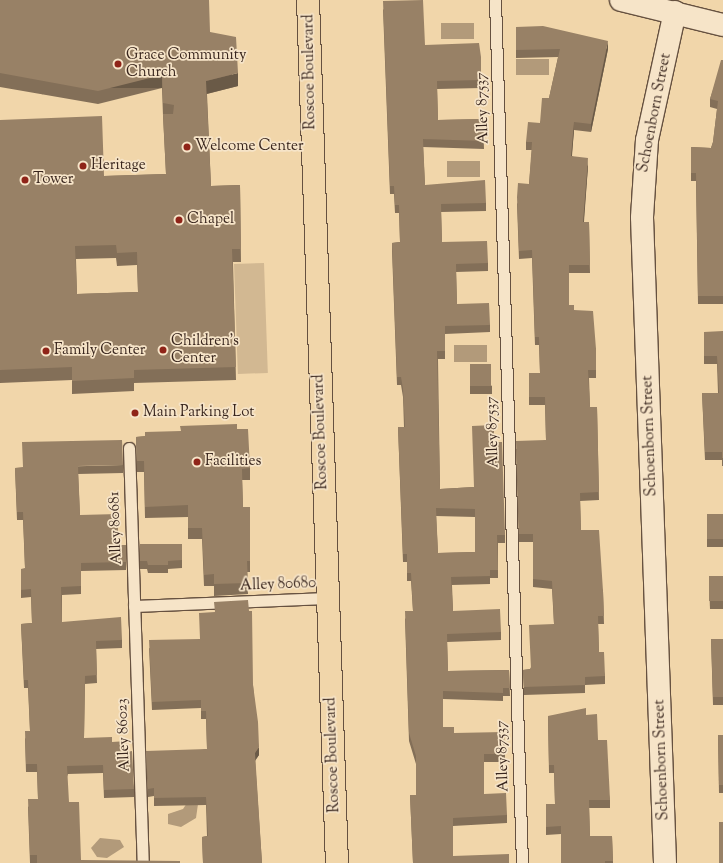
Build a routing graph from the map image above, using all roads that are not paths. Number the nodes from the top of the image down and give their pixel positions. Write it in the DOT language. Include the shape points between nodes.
graph roads {
  1 [pos="308,0"];
  2 [pos="495,0"];
  3 [pos="621,0"];
  4 [pos="675,12"];
  5 [pos="723,25"];
  6 [pos="129,448"];
  7 [pos="327,598"];
  8 [pos="134,606"];
  9 [pos="143,863"];
  10 [pos="338,863"];
  11 [pos="522,863"];
  12 [pos="665,863"];
  1 -- 7 [label="main road, Roscoe Boulevard"];
  2 -- 11 [label="lane, Alley 87537"];
  3 -- 4 [label="street"];
  4 -- 5 [label="street"];
  4 -- 12 [label="street, Schoenborn Street" via="647,140 642,217"];
  6 -- 8 [label="lane, Alley 80681"];
  7 -- 8 [label="lane, Alley 80680"];
  7 -- 10 [label="main road, Roscoe Boulevard"];
  8 -- 9 [label="lane, Alley 86023"];
}
